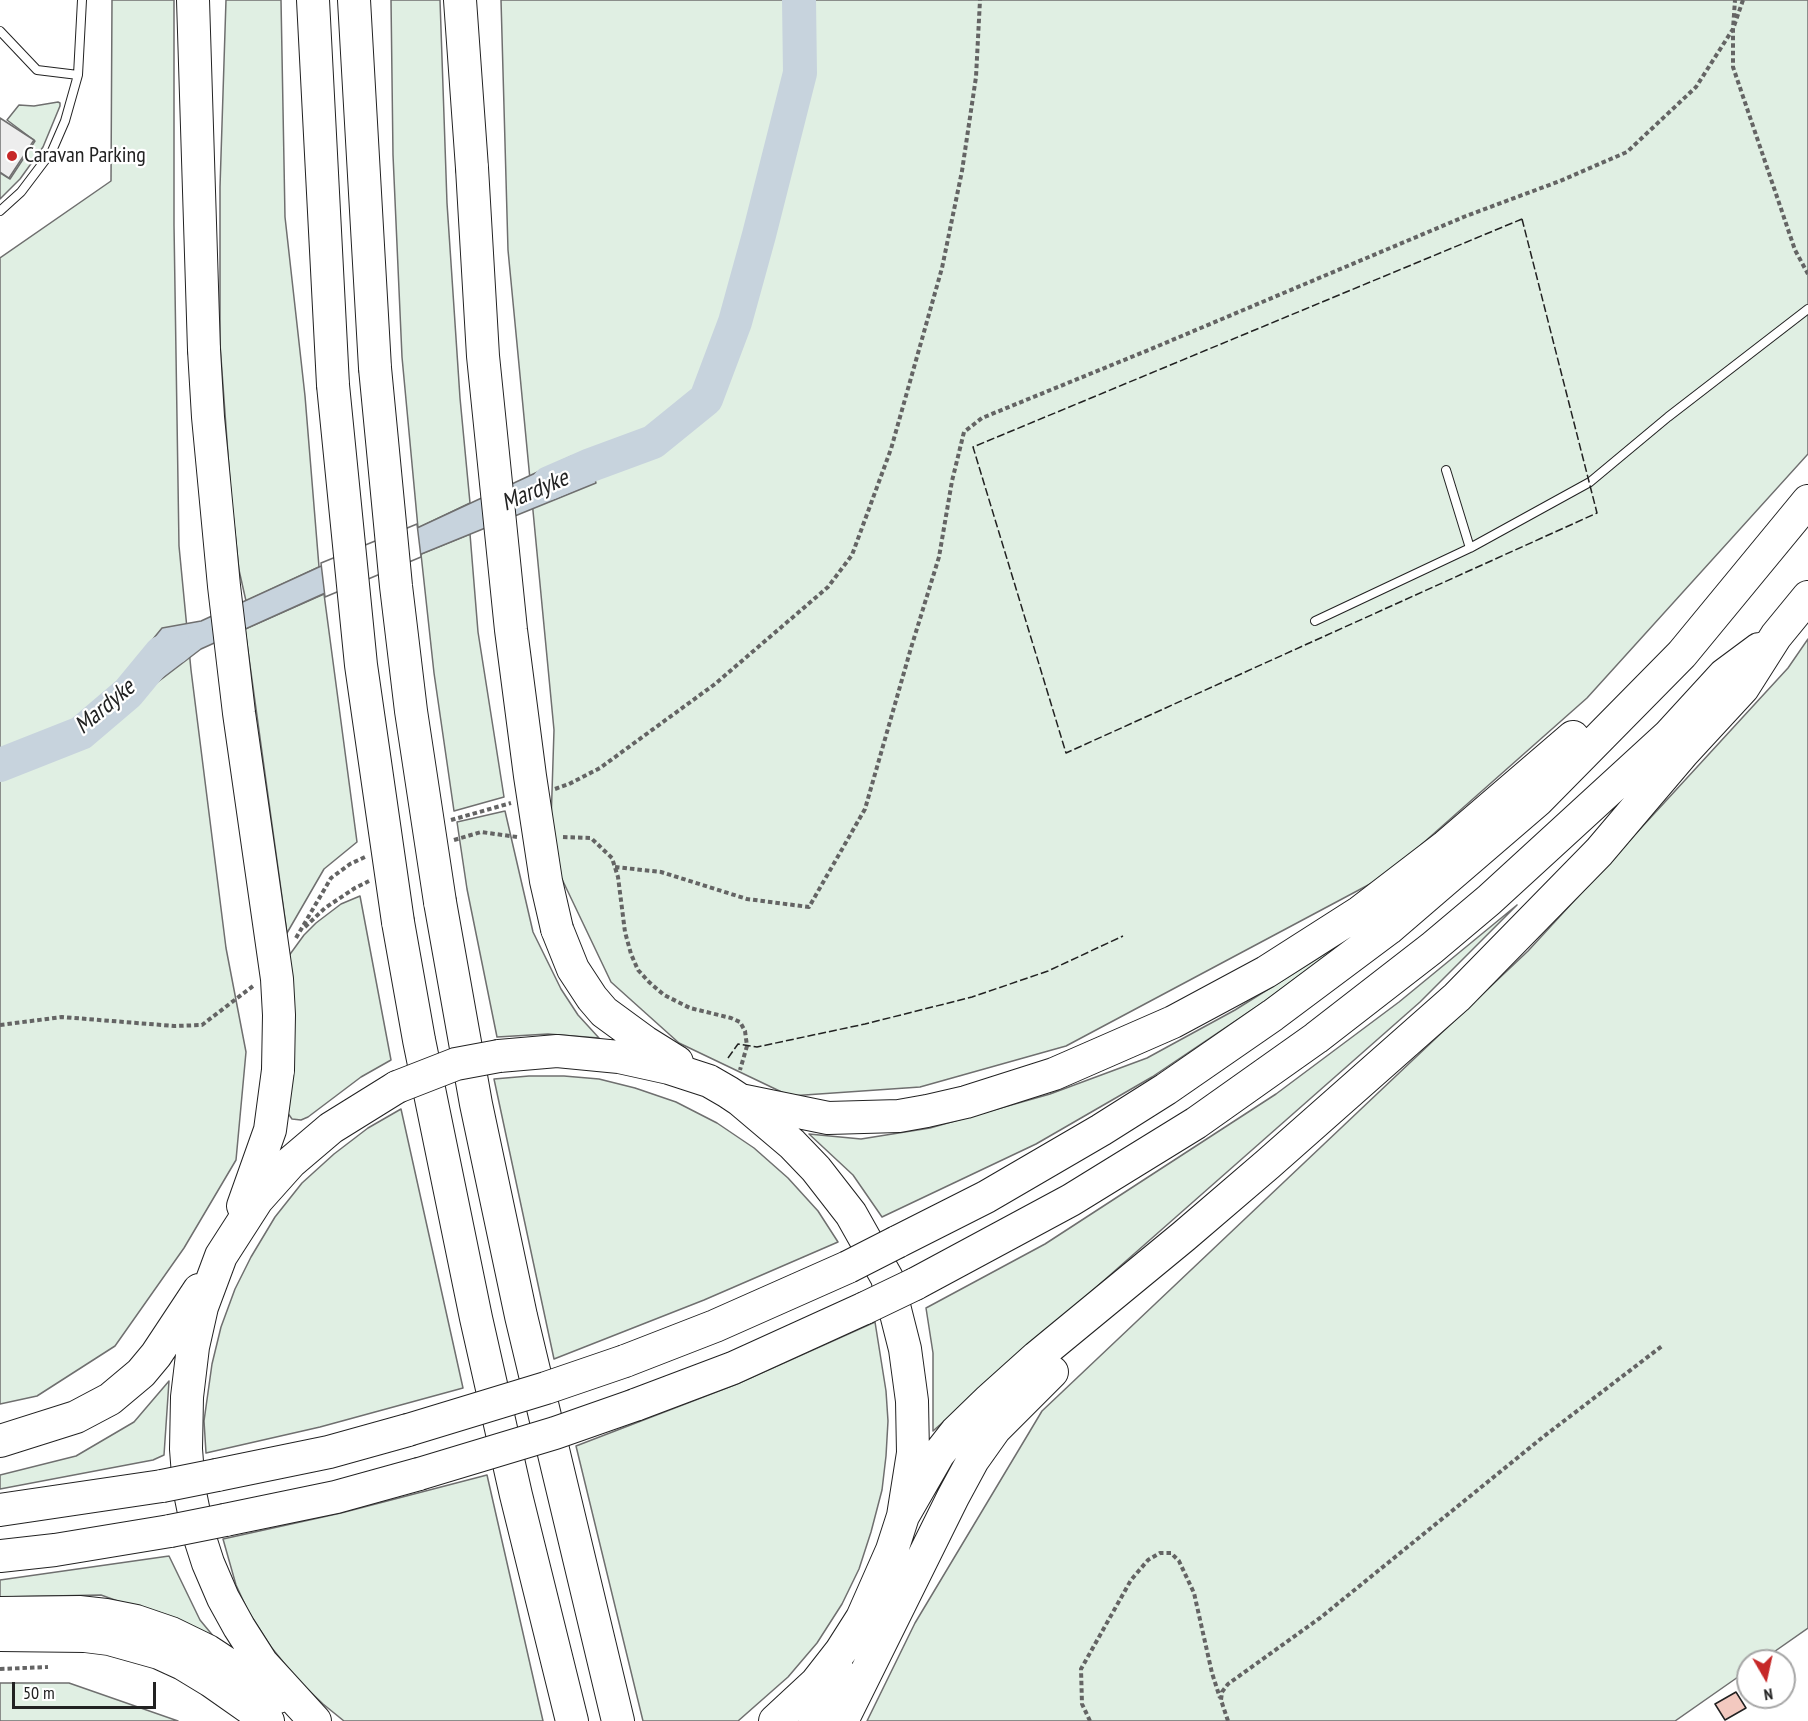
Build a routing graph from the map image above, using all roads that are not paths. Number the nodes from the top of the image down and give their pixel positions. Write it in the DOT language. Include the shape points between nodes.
graph roads {
  1 [pos="82,0"];
  2 [pos="193,0"];
  3 [pos="205,0"];
  4 [pos="313,0"];
  5 [pos="354,0"];
  6 [pos="460,0"];
  7 [pos="0,31"];
  8 [pos="78,75"];
  9 [pos="194,77"];
  10 [pos="0,212"];
  11 [pos="1808,309"];
  12 [pos="1446,470"];
  13 [pos="1808,501"];
  14 [pos="1470,548"];
  15 [pos="1808,597"];
  16 [pos="1720,606"];
  17 [pos="1315,621"];
  18 [pos="1776,636"];
  19 [pos="725,1091"];
  20 [pos="1184,1236"];
  21 [pos="225,1250"];
  22 [pos="0,1441"];
  23 [pos="0,1510"];
  24 [pos="903,1516"];
  25 [pos="0,1556"];
  26 [pos="0,1613"];
  27 [pos="862,1618"];
  28 [pos="0,1635"];
  29 [pos="268,1721"];
  30 [pos="314,1721"];
  31 [pos="573,1721"];
  32 [pos="618,1721"];
  33 [pos="775,1721"];
  34 [pos="815,1721"];
  35 [pos="842,1721"];
  1 -- 8 [label="lane"];
  2 -- 9 [label="highway"];
  3 -- 9 [label="highway"];
  4 -- 31 [label="highway, bridge" via="333,385 361,665 398,922 476,1317"];
  5 -- 32 [label="highway, bridge" via="375,368 396,586 440,902 506,1247"];
  6 -- 19 [label="highway, bridge" via="483,356 503,562 530,776 557,929 573,969 604,1012"];
  7 -- 8 [label="lane" via="37,70"];
  8 -- 10 [label="lane" via="52,151 21,192"];
  9 -- 21 [label="highway, bridge" via="208,417 240,723 279,1015 278,1070 270,1130"];
  11 -- 14 [label="lane" via="1590,483"];
  12 -- 14 [label="lane"];
  13 -- 16 [label="highway"];
  14 -- 17 [label="lane"];
  15 -- 18 [label="highway"];
  16 -- 19 [label="highway" via="1688,627 1518,786 1377,899 1266,972 1173,1022 1054,1074 966,1102 899,1116 828,1118"];
  16 -- 23 [label="highway, bridge" via="1682,654 1538,800 1388,929 1273,1016 1166,1089 986,1197 848,1267 715,1326 546,1388 329,1452 162,1486"];
  18 -- 20 [label="highway" via="1743,688 1599,852 1465,989"];
  18 -- 25 [label="highway, bridge" via="1724,675 1670,735 1489,900 1316,1038 1196,1123 1071,1200 915,1284 733,1368 543,1436 419,1474 336,1497 170,1531"];
  19 -- 21 [label="highway, bridge" via="645,1063 587,1053 557,1051 456,1064 396,1087 331,1128 291,1162 257,1200"];
  19 -- 24 [label="highway" via="792,1144 833,1189 887,1278 905,1350 912,1401 913,1454"];
  20 -- 24 [label="highway" via="1037,1358 956,1432"];
  20 -- 35 [label="highway" via="1095,1331 1022,1400 973,1460"];
  21 -- 22 [label="highway" via="156,1355 128,1385 76,1417"];
  21 -- 30 [label="highway" via="202,1306 193,1347 186,1423 189,1488 208,1563 238,1627 262,1663"];
  24 -- 27 [label="highway"];
  26 -- 30 [label="highway" via="88,1613 154,1627 208,1651"];
  27 -- 33 [label="highway" via="816,1683"];
  27 -- 34 [label="highway"];
  28 -- 29 [label="highway" via="86,1636 132,1645 183,1664"];
}
